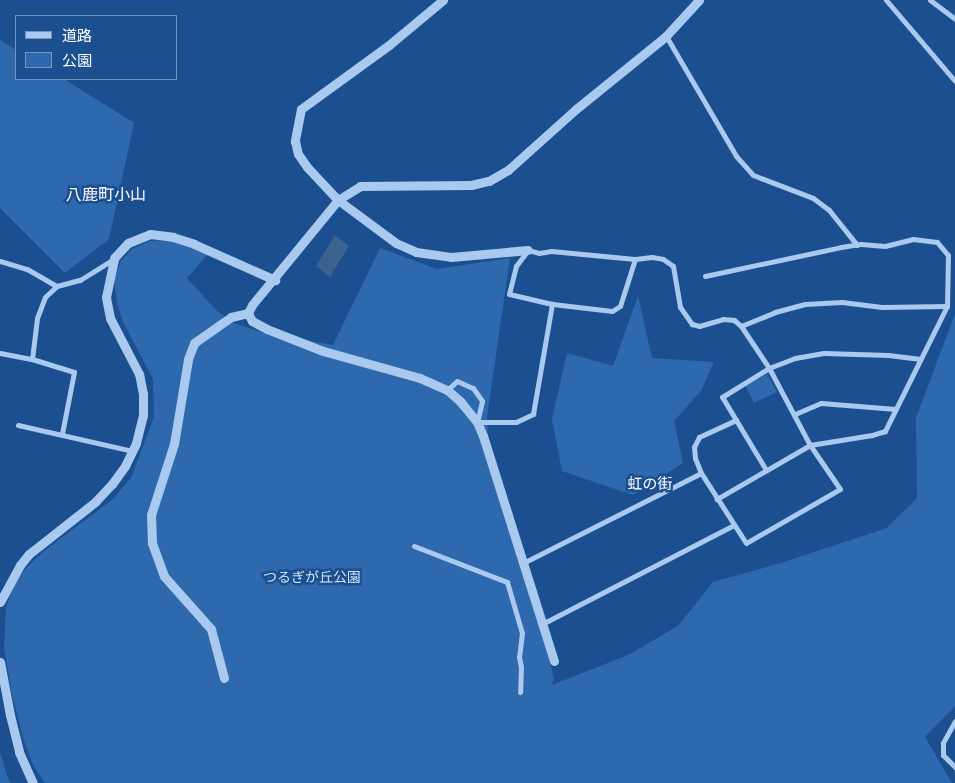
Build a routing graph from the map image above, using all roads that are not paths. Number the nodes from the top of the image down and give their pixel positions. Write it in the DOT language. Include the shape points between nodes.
graph roads {
  1 [pos="443,0"];
  2 [pos="699,0"];
  3 [pos="886,0"];
  4 [pos="930,0"];
  5 [pos="955,19"];
  6 [pos="666,36"];
  7 [pos="955,81"];
  8 [pos="338,200"];
  9 [pos="857,245"];
  10 [pos="528,250"];
  11 [pos="114,258"];
  12 [pos="635,259"];
  13 [pos="0,261"];
  14 [pos="705,276"];
  15 [pos="275,280"];
  16 [pos="57,286"];
  17 [pos="552,304"];
  18 [pos="947,306"];
  19 [pos="248,313"];
  20 [pos="741,326"];
  21 [pos="0,353"];
  22 [pos="32,359"];
  23 [pos="921,359"];
  24 [pos="769,368"];
  25 [pos="448,390"];
  26 [pos="896,409"];
  27 [pos="794,414"];
  28 [pos="736,420"];
  29 [pos="477,422"];
  30 [pos="18,425"];
  31 [pos="62,434"];
  32 [pos="810,445"];
  33 [pos="132,451"];
  34 [pos="766,470"];
  35 [pos="701,473"];
  36 [pos="717,499"];
  37 [pos="734,525"];
  38 [pos="414,546"];
  39 [pos="523,563"];
  40 [pos="0,602"];
  41 [pos="542,624"];
  42 [pos="554,661"];
  43 [pos="0,662"];
  44 [pos="224,678"];
  45 [pos="520,692"];
  46 [pos="955,721"];
  47 [pos="955,766"];
  48 [pos="33,783"];
  1 -- 8 [label="street" via="389,45 301,109 294,141 298,154"];
  2 -- 6 [label="street"];
  3 -- 7 [label="street"];
  4 -- 5 [label="street"];
  6 -- 8 [label="street" via="581,104 508,170 489,181 471,185 360,186"];
  6 -- 9 [label="street" via="736,156 753,175 813,198 829,210"];
  8 -- 10 [label="street" via="396,243 416,252 451,256"];
  8 -- 15 [label="street"];
  9 -- 14 [label="street"];
  9 -- 18 [label="street" via="885,246 913,239 937,242 948,255"];
  10 -- 12 [label="street"];
  10 -- 17 [label="street" via="516,266 509,294"];
  11 -- 15 [label="street" via="128,243 150,234 173,237"];
  11 -- 16 [label="street" via="80,280"];
  11 -- 33 [label="street" via="106,297 109,311 139,374 143,394 143,415"];
  12 -- 17 [label="street" via="620,306 612,311"];
  12 -- 20 [label="street" via="663,259 673,266 680,307 692,324 699,326 723,319 734,320"];
  13 -- 16 [label="street" via="27,269"];
  15 -- 19 [label="street"];
  16 -- 22 [label="street" via="45,297 37,318"];
  17 -- 29 [label="street" via="533,414 516,422"];
  18 -- 20 [label="street" via="882,307 842,302 805,304"];
  18 -- 23 [label="street"];
  19 -- 25 [label="street" via="252,321 290,339 420,378"];
  19 -- 44 [label="street" via="231,316 194,343 188,359 174,444 151,515 152,543 164,576 211,629"];
  20 -- 24 [label="street"];
  21 -- 22 [label="street"];
  22 -- 31 [label="street" via="74,372"];
  23 -- 24 [label="street" via="824,353 795,358"];
  23 -- 26 [label="street"];
  24 -- 27 [label="street"];
  24 -- 28 [label="street" via="722,397"];
  25 -- 29 [label="street"];
  25 -- 29 [label="street" via="457,381 473,388 482,401"];
  26 -- 27 [label="street" via="821,403"];
  26 -- 32 [label="street" via="885,431"];
  27 -- 32 [label="street"];
  28 -- 34 [label="street"];
  28 -- 35 [label="street" via="699,437 694,447"];
  29 -- 39 [label="street"];
  30 -- 31 [label="street"];
  31 -- 33 [label="street"];
  32 -- 34 [label="street"];
  32 -- 37 [label="street" via="840,489 746,543"];
  33 -- 40 [label="street" via="125,466 95,502 29,554 9,582"];
  34 -- 36 [label="street"];
  35 -- 36 [label="street"];
  35 -- 39 [label="street"];
  36 -- 37 [label="street"];
  37 -- 41 [label="street"];
  38 -- 45 [label="street" via="507,582 522,633"];
  39 -- 41 [label="street"];
  41 -- 42 [label="street"];
  43 -- 48 [label="street" via="12,724"];
  46 -- 47 [label="street" via="948,730 943,755"];
}
